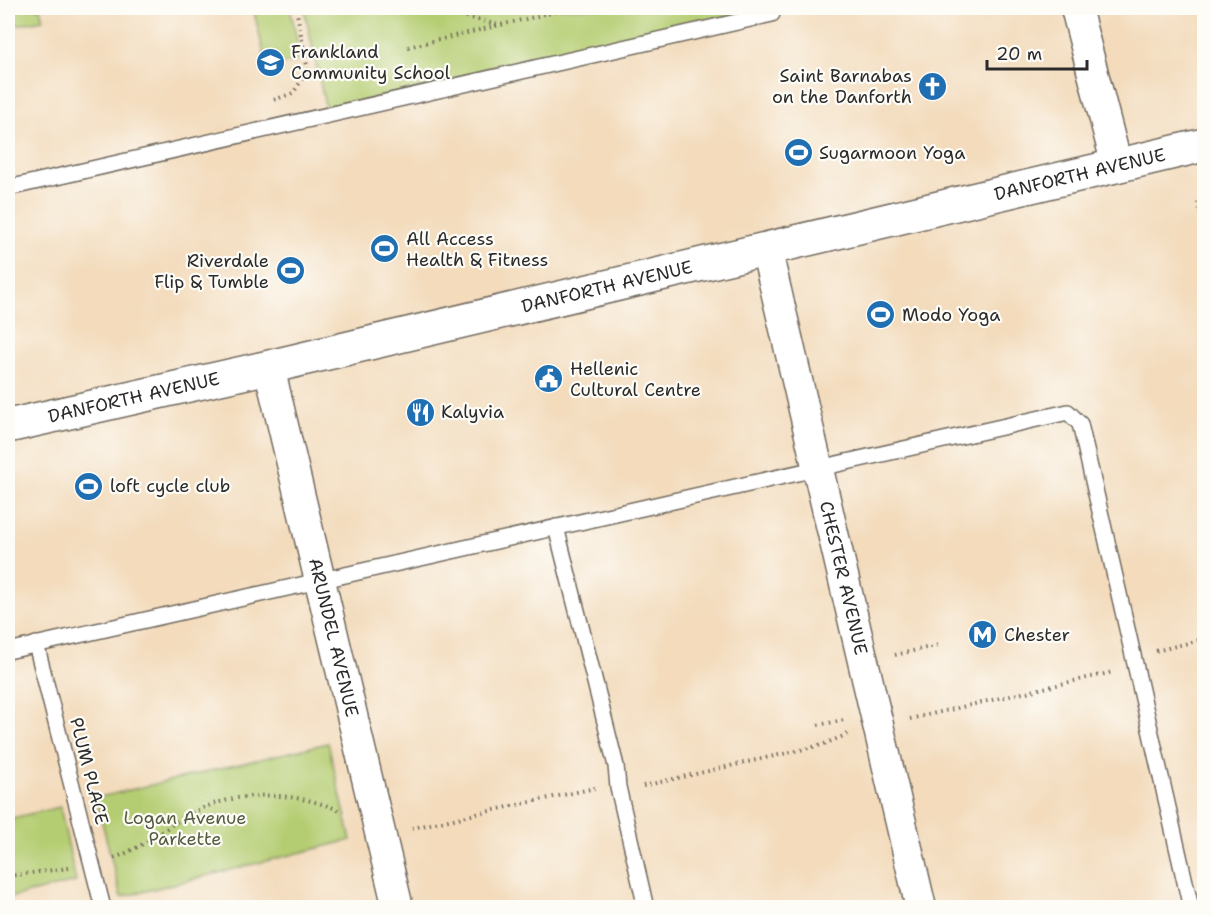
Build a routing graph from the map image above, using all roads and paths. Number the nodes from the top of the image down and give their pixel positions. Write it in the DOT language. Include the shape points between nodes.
graph roads {
  1 [pos="296,8"];
  2 [pos="444,8"];
  3 [pos="572,8"];
  4 [pos="1076,8"];
  5 [pos="772,14"];
  6 [pos="499,25"];
  7 [pos="408,47"];
  8 [pos="272,100"];
  9 [pos="1204,145"];
  10 [pos="1117,166"];
  11 [pos="8,188"];
  12 [pos="1198,202"];
  13 [pos="1204,230"];
  14 [pos="766,248"];
  15 [pos="269,367"];
  16 [pos="8,426"];
  17 [pos="816,468"];
  18 [pos="556,527"];
  19 [pos="320,579"];
  20 [pos="1204,639"];
  21 [pos="36,644"];
  22 [pos="939,645"];
  23 [pos="8,651"];
  24 [pos="884,658"];
  25 [pos="1134,663"];
  26 [pos="851,718"];
  27 [pos="909,719"];
  28 [pos="818,725"];
  29 [pos="352,816"];
  30 [pos="111,859"];
  31 [pos="73,867"];
  32 [pos="8,876"];
  33 [pos="103,908"];
  34 [pos="398,908"];
  35 [pos="645,908"];
  36 [pos="921,908"];
  37 [pos="1191,908"];
  1 -- 8 [label="path" via="308,70 293,93"];
  2 -- 6 [label="path"];
  3 -- 6 [label="path"];
  4 -- 10 [label="street"];
  5 -- 11 [label="lane"];
  6 -- 7 [label="path"];
  9 -- 10 [label="main road, DANFORTH AVENUE"];
  10 -- 14 [label="main road, DANFORTH AVENUE"];
  12 -- 13 [label="path"];
  14 -- 15 [label="main road, DANFORTH AVENUE"];
  14 -- 17 [label="street, CHESTER AVENUE"];
  15 -- 16 [label="main road, DANFORTH AVENUE"];
  15 -- 19 [label="street, ARUNDEL AVENUE"];
  17 -- 18 [label="lane"];
  17 -- 25 [label="lane" via="1068,412 1080,424"];
  17 -- 36 [label="street, CHESTER AVENUE"];
  18 -- 19 [label="lane"];
  18 -- 35 [label="lane" via="616,766"];
  19 -- 21 [label="lane"];
  19 -- 34 [label="street, ARUNDEL AVENUE"];
  20 -- 25 [label="path" via="1143,654"];
  21 -- 23 [label="lane"];
  21 -- 33 [label="lane, PLUM PLACE"];
  22 -- 24 [label="path"];
  25 -- 27 [label="path" via="1126,669"];
  25 -- 37 [label="lane"];
  26 -- 28 [label="path"];
  29 -- 30 [label="path" via="319,801 277,795 234,798 203,807"];
  31 -- 32 [label="path"];
}
